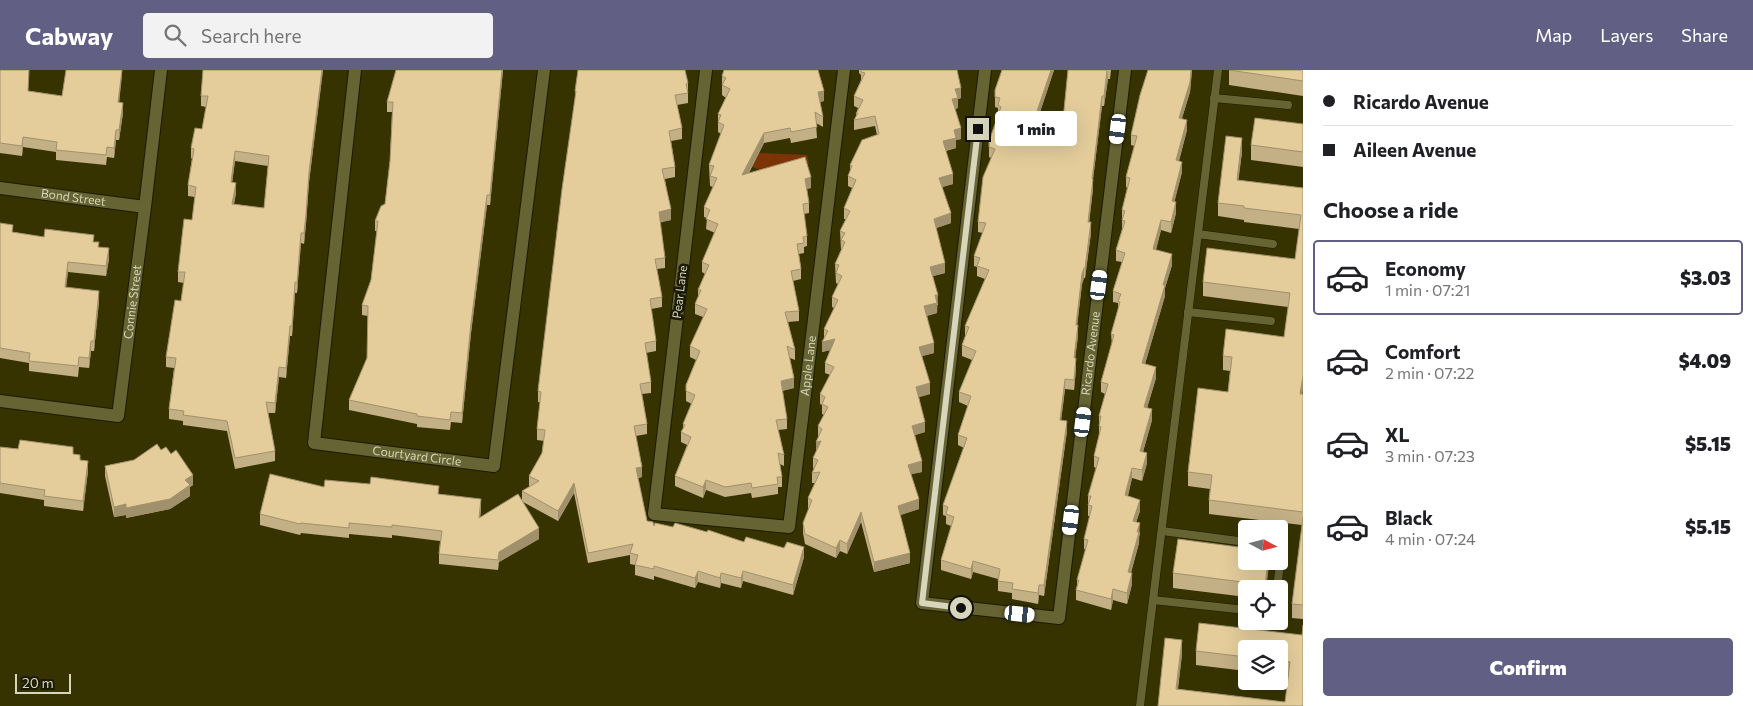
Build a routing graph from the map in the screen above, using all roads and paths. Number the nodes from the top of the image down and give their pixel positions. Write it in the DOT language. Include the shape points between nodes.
graph roads {
  1 [pos="161,70"];
  2 [pos="355,70"];
  3 [pos="544,70"];
  4 [pos="706,70"];
  5 [pos="844,70"];
  6 [pos="985,70"];
  7 [pos="1125,70"];
  8 [pos="1218,70"];
  9 [pos="1214,98"];
  10 [pos="1288,105"];
  11 [pos="0,188"];
  12 [pos="145,207"];
  13 [pos="1198,234"];
  14 [pos="1273,244"];
  15 [pos="1188,312"];
  16 [pos="1271,321"];
  17 [pos="0,401"];
  18 [pos="654,514"];
  19 [pos="1162,532"];
  20 [pos="1238,541"];
  21 [pos="1153,600"];
  22 [pos="1238,609"];
  23 [pos="1140,706"];
  1 -- 12 [label="street, Connie Street"];
  2 -- 3 [label="street, Courtyard Circle" via="314,443 494,466"];
  4 -- 18 [label="street, Pear Lane"];
  5 -- 18 [label="street, Apple Lane" via="790,527"];
  6 -- 7 [label="street, Ricardo Avenue" via="922,603 1059,618"];
  8 -- 9 [label="lane"];
  9 -- 10 [label="lane"];
  9 -- 13 [label="lane"];
  11 -- 12 [label="street, Bond Street"];
  12 -- 17 [label="street, Connie Street" via="118,416"];
  13 -- 14 [label="lane"];
  13 -- 15 [label="lane"];
  15 -- 16 [label="lane"];
  15 -- 19 [label="lane"];
  19 -- 20 [label="lane"];
  19 -- 21 [label="lane"];
  21 -- 22 [label="lane"];
  21 -- 23 [label="lane"];
}
